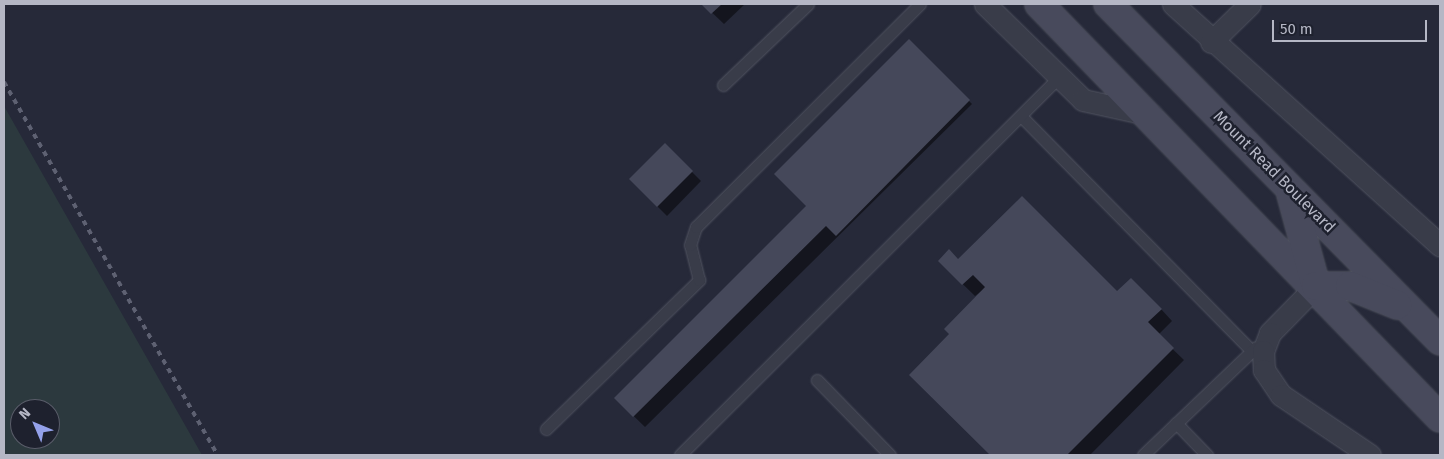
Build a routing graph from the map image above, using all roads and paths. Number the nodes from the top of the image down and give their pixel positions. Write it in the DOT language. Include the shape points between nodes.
graph roads {
  1 [pos="808,4"];
  2 [pos="920,4"];
  3 [pos="985,4"];
  4 [pos="1039,4"];
  5 [pos="1108,4"];
  6 [pos="1173,4"];
  7 [pos="1250,4"];
  8 [pos="1211,42"];
  9 [pos="1059,77"];
  10 [pos="723,85"];
  11 [pos="1151,115"];
  12 [pos="1021,116"];
  13 [pos="1288,187"];
  14 [pos="1440,245"];
  15 [pos="1316,286"];
  16 [pos="1416,315"];
  17 [pos="1270,333"];
  18 [pos="1440,341"];
  19 [pos="1252,351"];
  20 [pos="817,380"];
  21 [pos="1440,418"];
  22 [pos="1176,423"];
  23 [pos="546,429"];
  24 [pos="1368,454"];
  25 [pos="680,455"];
  26 [pos="890,455"];
  27 [pos="1143,455"];
  28 [pos="1207,455"];
  1 -- 10 [label="lane"];
  2 -- 23 [label="lane" via="696,227 690,245 698,280"];
  3 -- 9 [label="street"];
  4 -- 11 [label="main road"];
  5 -- 13 [label="main road, Mount Read Boulevard"];
  6 -- 8 [label="street"];
  7 -- 8 [label="street"];
  8 -- 14 [label="street"];
  9 -- 11 [label="street" via="1094,105"];
  9 -- 12 [label="lane"];
  11 -- 15 [label="main road"];
  12 -- 19 [label="lane"];
  12 -- 25 [label="lane"];
  13 -- 15 [label="main road" via="1313,262"];
  13 -- 16 [label="main road, Mount Read Boulevard"];
  15 -- 16 [label="main road" via="1350,286 1376,294"];
  15 -- 17 [label="street"];
  15 -- 21 [label="main road"];
  16 -- 18 [label="main road, Mount Read Boulevard"];
  17 -- 19 [label="lane"];
  17 -- 24 [label="street" via="1263,351 1264,370 1272,386"];
  19 -- 22 [label="lane"];
  20 -- 26 [label="lane"];
  22 -- 27 [label="lane"];
  22 -- 28 [label="lane"];
}
